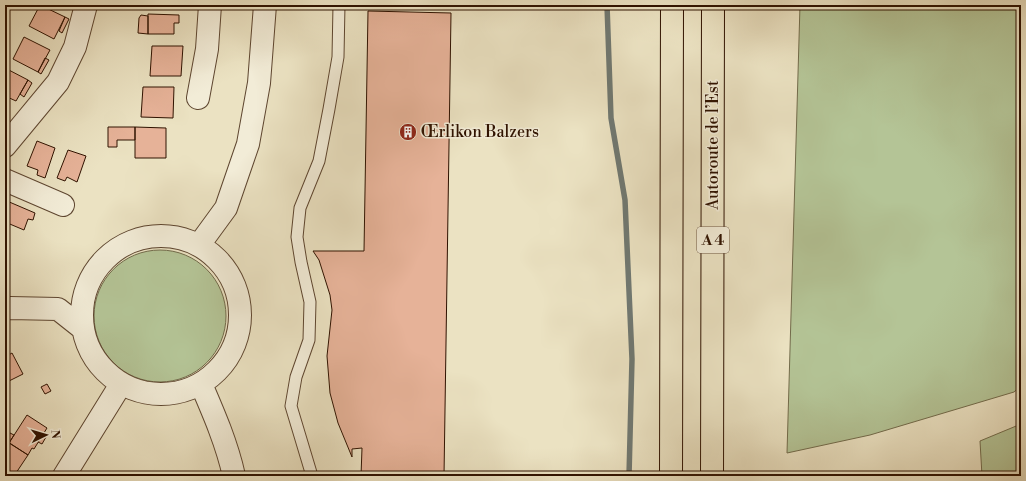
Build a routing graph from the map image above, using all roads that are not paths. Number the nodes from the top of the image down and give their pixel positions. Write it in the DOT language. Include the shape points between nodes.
graph roads {
  1 [pos="86,5"];
  2 [pos="210,5"];
  3 [pos="265,5"];
  4 [pos="339,5"];
  5 [pos="672,5"];
  6 [pos="714,5"];
  7 [pos="198,98"];
  8 [pos="5,146"];
  9 [pos="5,180"];
  10 [pos="63,205"];
  11 [pos="199,245"];
  12 [pos="5,309"];
  13 [pos="82,328"];
  14 [pos="121,384"];
  15 [pos="201,384"];
  16 [pos="64,476"];
  17 [pos="234,476"];
  18 [pos="312,476"];
  19 [pos="671,476"];
  20 [pos="712,476"];
  1 -- 8 [label="street" via="75,47 58,82"];
  2 -- 7 [label="street" via="207,49"];
  3 -- 11 [label="street" via="259,83 248,144 226,208"];
  4 -- 18 [label="lane" via="338,57 329,109 319,161 300,208 297,237 310,302 309,340 296,377 291,406"];
  5 -- 19 [label="highway"];
  6 -- 20 [label="highway, Autoroute de l’Est / A 4"];
  9 -- 10 [label="street"];
  11 -- 13 [label="street" via="175,236 149,236 124,244 104,259 89,280 82,305"];
  11 -- 15 [label="street" via="218,260 232,279 240,314 240,326 233,349 220,369"];
  12 -- 13 [label="street" via="58,309"];
  13 -- 14 [label="street" via="90,350 103,369"];
  14 -- 15 [label="street" via="147,393 175,393"];
  14 -- 16 [label="street"];
  15 -- 17 [label="street" via="230,458"];
}
